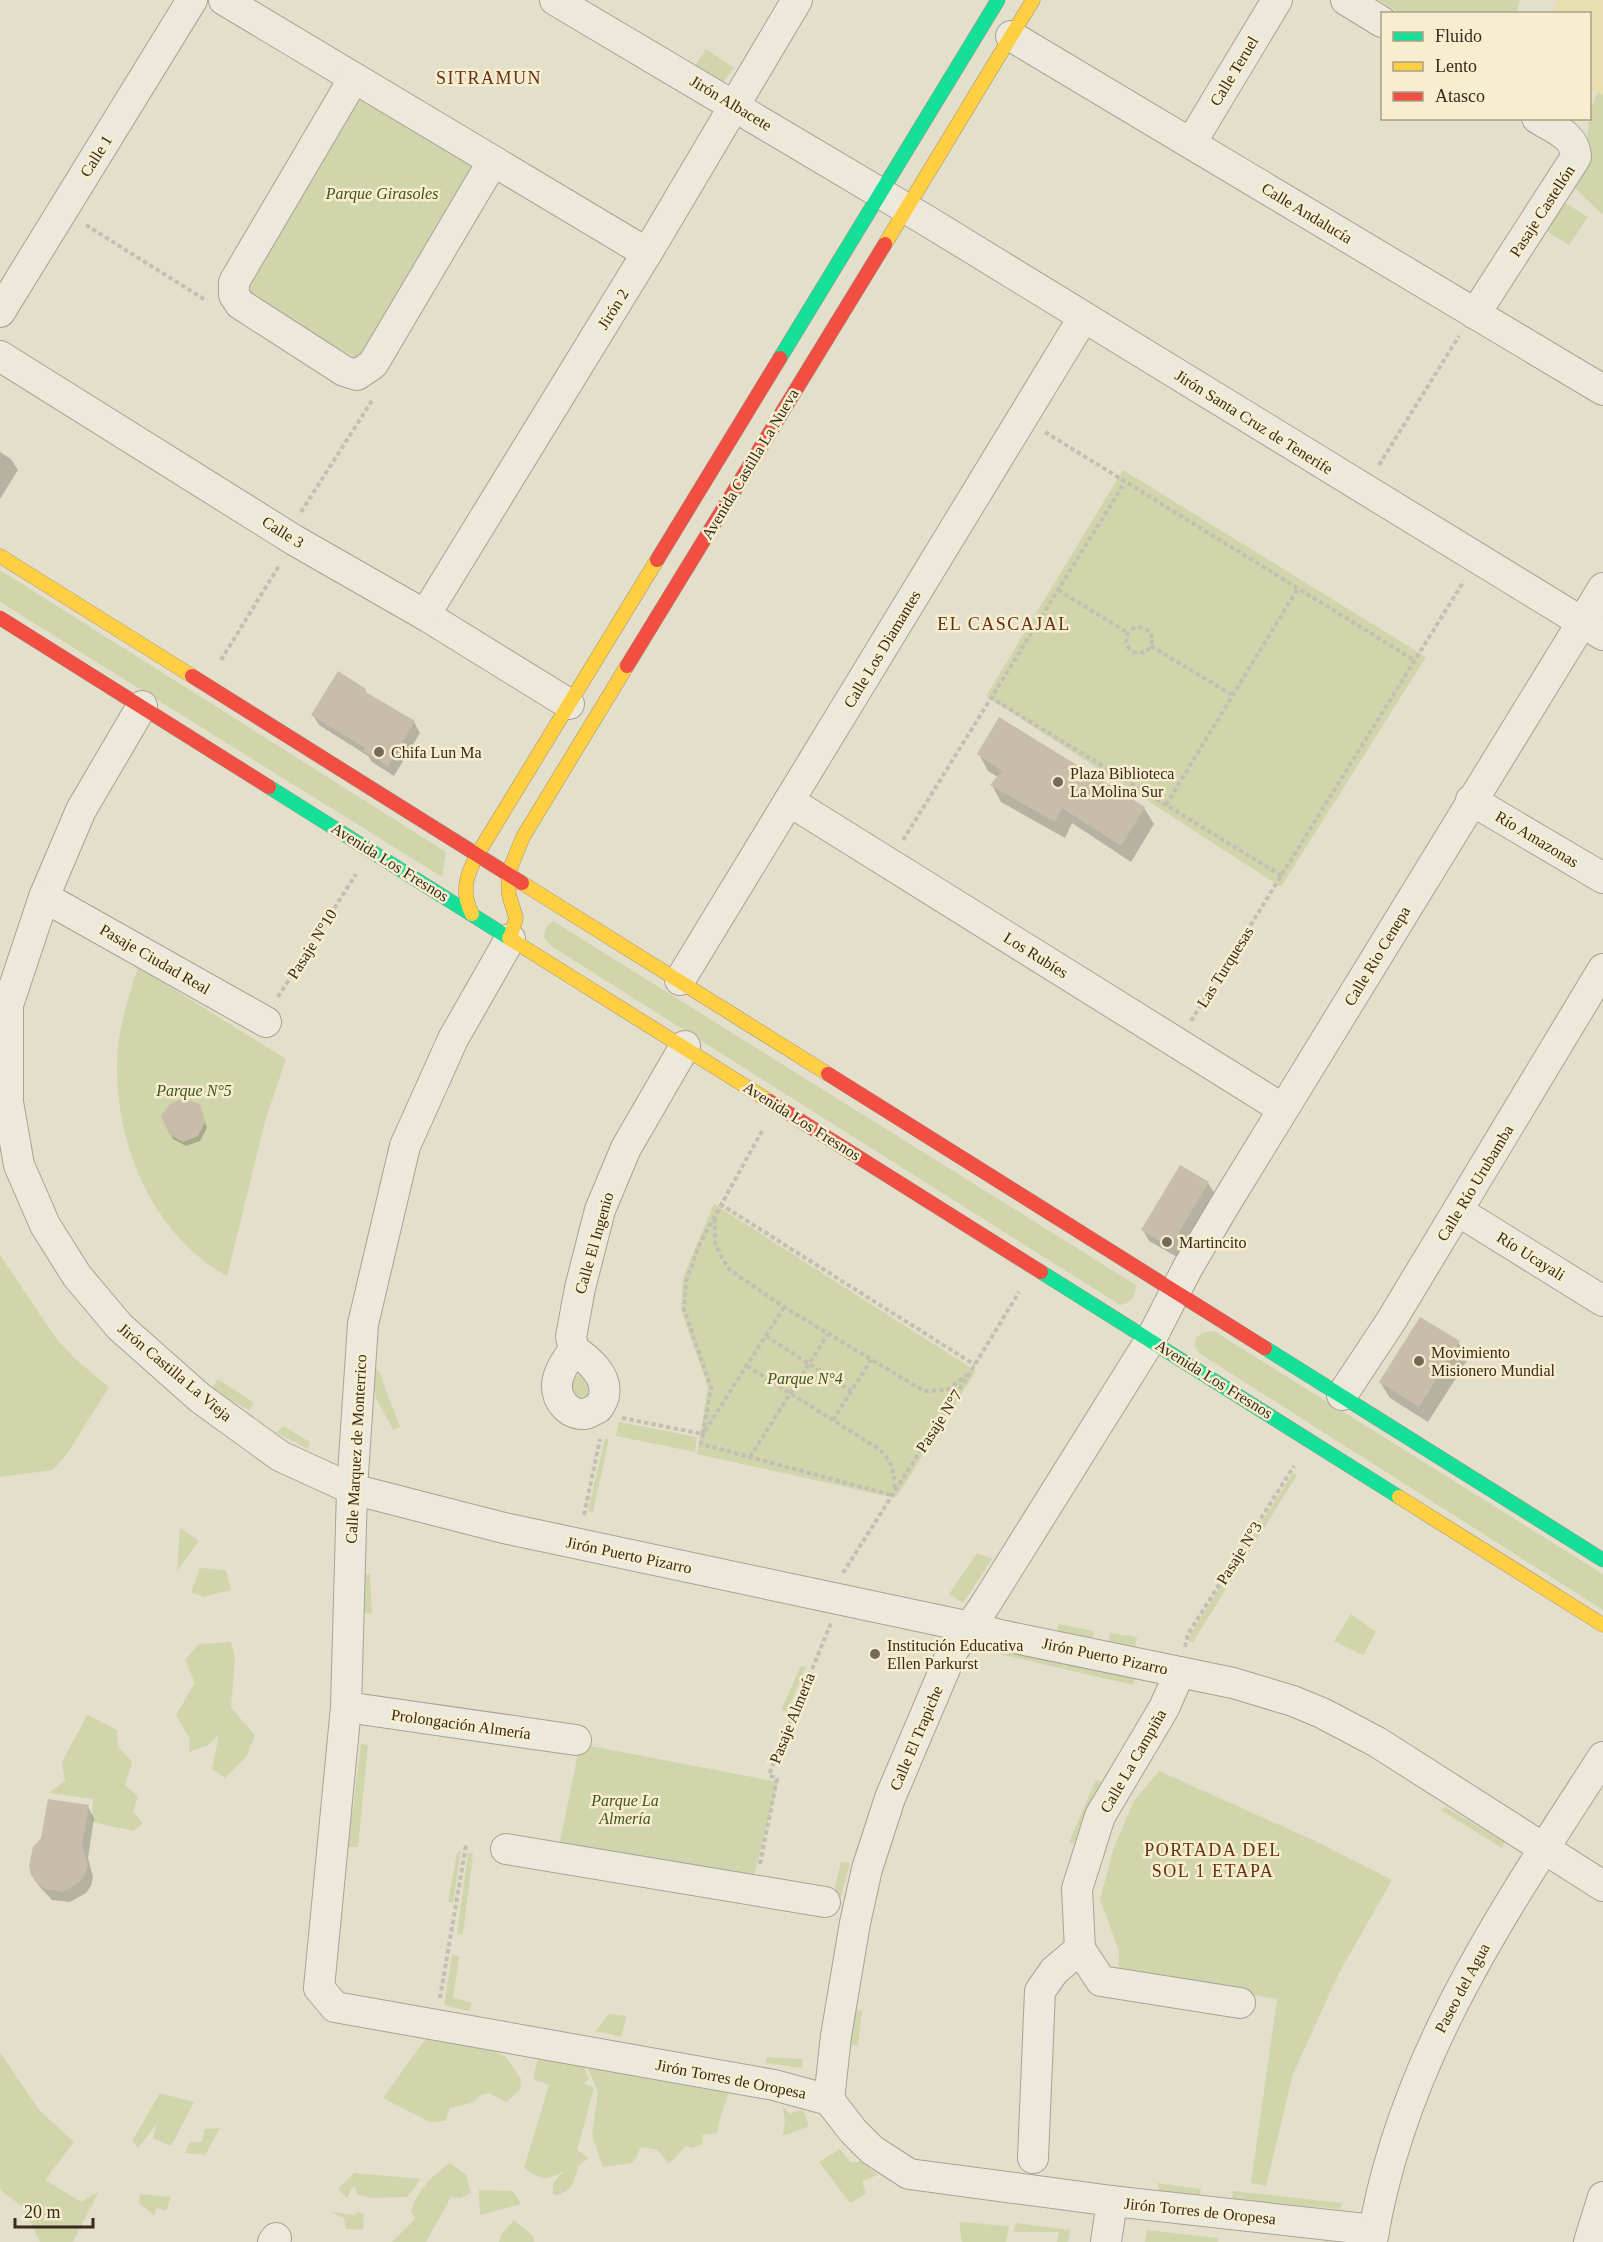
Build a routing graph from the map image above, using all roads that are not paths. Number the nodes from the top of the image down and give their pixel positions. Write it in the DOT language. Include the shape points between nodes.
graph roads {
  1 [pos="192,0"];
  2 [pos="224,0"];
  3 [pos="555,0"];
  4 [pos="797,0"];
  5 [pos="998,0"];
  6 [pos="1033,0"];
  7 [pos="1277,0"];
  8 [pos="1346,0"];
  9 [pos="1381,21"];
  10 [pos="1011,36"];
  11 [pos="354,78"];
  12 [pos="735,105"];
  13 [pos="1540,120"];
  14 [pos="1191,143"];
  15 [pos="492,161"];
  16 [pos="879,193"];
  17 [pos="905,208"];
  18 [pos="647,253"];
  19 [pos="0,312"];
  20 [pos="1475,314"];
  21 [pos="1083,318"];
  22 [pos="0,356"];
  23 [pos="1603,390"];
  24 [pos="0,556"];
  25 [pos="1603,588"];
  26 [pos="425,615"];
  27 [pos="0,618"];
  28 [pos="1592,629"];
  29 [pos="569,704"];
  30 [pos="142,706"];
  31 [pos="1471,800"];
  32 [pos="789,801"];
  33 [pos="477,855"];
  34 [pos="508,874"];
  35 [pos="1603,878"];
  36 [pos="44,897"];
  37 [pos="472,914"];
  38 [pos="510,939"];
  39 [pos="1603,969"];
  40 [pos="680,980"];
  41 [pos="4,999"];
  42 [pos="270,1013"];
  43 [pos="685,1046"];
  44 [pos="1283,1109"];
  45 [pos="1458,1212"];
  46 [pos="1175,1290"];
  47 [pos="1603,1301"];
  48 [pos="1151,1339"];
  49 [pos="574,1350"];
  50 [pos="1342,1395"];
  51 [pos="352,1489"];
  52 [pos="1603,1560"];
  53 [pos="1603,1624"];
  54 [pos="970,1626"];
  55 [pos="1180,1672"];
  56 [pos="346,1707"];
  57 [pos="576,1740"];
  58 [pos="1603,1757"];
  59 [pos="506,1849"];
  60 [pos="1545,1849"];
  61 [pos="1603,1886"];
  62 [pos="825,1902"];
  63 [pos="1080,1949"];
  64 [pos="319,1988"];
  65 [pos="1240,2003"];
  66 [pos="829,2100"];
  67 [pos="1033,2158"];
  68 [pos="1603,2197"];
  69 [pos="1112,2201"];
  70 [pos="1373,2236"];
  71 [pos="1106,2242"];
  72 [pos="1589,2242"];
  1 -- 19 [label="street, Calle 1"];
  2 -- 11 [label="street"];
  3 -- 12 [label="street, Jirón Albacete"];
  4 -- 12 [label="street, Jirón 2"];
  5 -- 16 [label="main road, Avenida Castilla La Nueva"];
  6 -- 10 [label="main road, Avenida Castilla La Nueva"];
  7 -- 14 [label="street, Calle Teruel"];
  8 -- 9 [label="street"];
  10 -- 14 [label="street, Calle Andalucía"];
  10 -- 17 [label="main road, Avenida Castilla La Nueva"];
  11 -- 15 [label="street"];
  11 -- 15 [label="street" via="234,282 234,295 240,304 344,371 357,375 373,364"];
  12 -- 16 [label="street, Jirón Albacete"];
  12 -- 18 [label="street, Jirón 2"];
  13 -- 20 [label="street, Pasaje Castellón" via="1570,139 1576,157"];
  14 -- 20 [label="street, Calle Andalucía"];
  15 -- 18 [label="street"];
  16 -- 17 [label="street, Jirón Albacete"];
  16 -- 29 [label="main road, Avenida Castilla La Nueva"];
  17 -- 21 [label="street, Jirón Santa Cruz de Tenerife"];
  17 -- 34 [label="main road, Avenida Castilla La Nueva" via="523,837"];
  18 -- 26 [label="street, Jirón 2"];
  20 -- 23 [label="street, Calle Andalucía"];
  21 -- 28 [label="street, Jirón Santa Cruz de Tenerife"];
  21 -- 32 [label="street, Calle Los Diamantes"];
  22 -- 26 [label="street, Calle 3" via="294,540"];
  24 -- 33 [label="main road"];
  25 -- 28 [label="street"];
  26 -- 29 [label="street, Calle 3"];
  27 -- 30 [label="main road, Avenida Los Fresnos"];
  28 -- 31 [label="street, Calle Rio Cenepa"];
  29 -- 33 [label="main road, Avenida Castilla La Nueva"];
  30 -- 36 [label="street, Jirón Castilla La Vieja" via="81,810"];
  30 -- 37 [label="main road, Avenida Los Fresnos"];
  31 -- 35 [label="street, Río Amazonas"];
  31 -- 44 [label="street, Calle Rio Cenepa"];
  32 -- 40 [label="street, Calle Los Diamantes"];
  32 -- 44 [label="street, Los Rubíes"];
  33 -- 34 [label="main road"];
  33 -- 37 [label="main road, Avenida Castilla La Nueva" via="464,887 465,902"];
  34 -- 38 [label="main road, Avenida Castilla La Nueva" via="516,918"];
  34 -- 40 [label="main road"];
  36 -- 41 [label="street, Jirón Castilla La Vieja"];
  36 -- 42 [label="street, Pasaje Ciudad Real"];
  37 -- 38 [label="main road, Avenida Los Fresnos"];
  38 -- 43 [label="main road, Avenida Los Fresnos"];
  38 -- 51 [label="street, Calle Marquez de Monterrico" via="453,1039 405,1146 363,1324"];
  39 -- 45 [label="street, Calle Río Urubamba"];
  40 -- 46 [label="main road"];
  41 -- 51 [label="street, Jirón Castilla La Vieja" via="8,1102 19,1165 45,1225 77,1276 120,1327 200,1398 280,1456"];
  43 -- 48 [label="main road, Avenida Los Fresnos"];
  43 -- 49 [label="street, Calle El Ingenio" via="626,1149 600,1210 580,1288 571,1337"];
  44 -- 46 [label="street, Calle Rio Cenepa"];
  45 -- 47 [label="street, Río Ucayali"];
  45 -- 50 [label="street, Calle Río Urubamba"];
  46 -- 48 [label="street, Calle El Trapiche"];
  46 -- 50 [label="main road"];
  48 -- 53 [label="main road, Avenida Los Fresnos"];
  48 -- 54 [label="street, Calle El Trapiche"];
  50 -- 52 [label="main road"];
  51 -- 54 [label="street, Jirón Puerto Pizarro" via="525,1532"];
  51 -- 56 [label="street, Calle Marquez de Monterrico"];
  54 -- 55 [label="street, Jirón Puerto Pizarro"];
  54 -- 66 [label="street, Calle El Trapiche" via="952,1652 890,1798 867,1869 838,2025"];
  55 -- 60 [label="street, Jirón Puerto Pizarro" via="1293,1701 1331,1718 1377,1742"];
  55 -- 63 [label="street, Calle La Campiña" via="1164,1707 1100,1816 1077,1889"];
  56 -- 57 [label="street, Prolongación Almería"];
  56 -- 64 [label="street, Calle Marquez de Monterrico"];
  58 -- 60 [label="street, Paseo del Agua"];
  59 -- 62 [label="street"];
  60 -- 61 [label="street, Jirón Puerto Pizarro"];
  60 -- 70 [label="street, Paseo del Agua" via="1464,1980 1441,2025 1400,2127"];
  63 -- 65 [label="street" via="1101,1981"];
  63 -- 67 [label="street" via="1054,1971 1040,1991"];
  64 -- 66 [label="street, Jirón Torres de Oropesa" via="335,2007 774,2085"];
  66 -- 69 [label="street, Jirón Torres de Oropesa" via="872,2150 909,2174"];
  68 -- 72 [label="street"];
  69 -- 70 [label="street, Jirón Torres de Oropesa"];
  69 -- 71 [label="street"];
}
